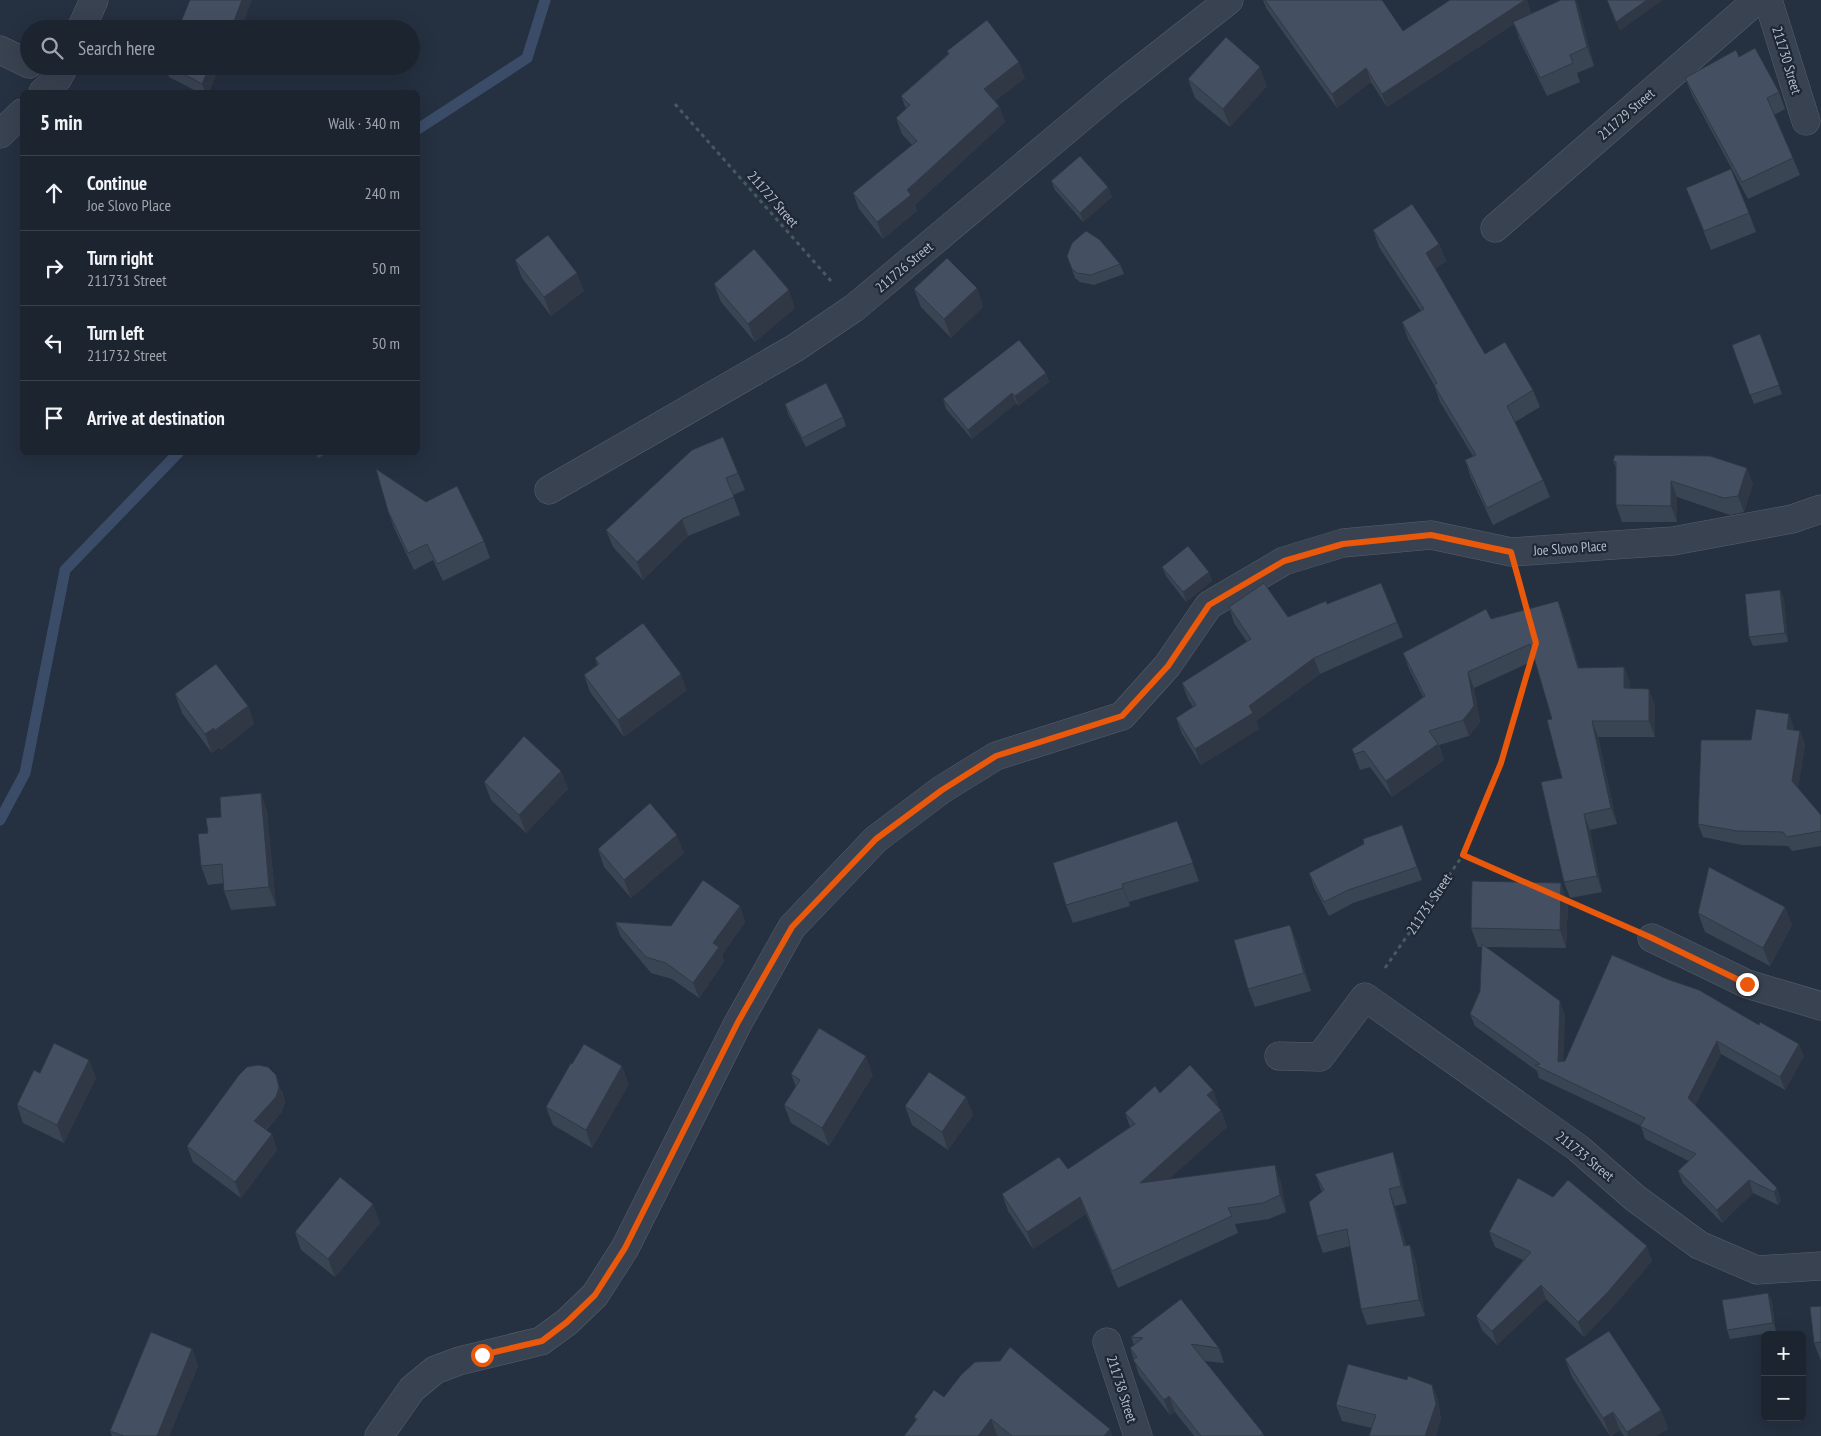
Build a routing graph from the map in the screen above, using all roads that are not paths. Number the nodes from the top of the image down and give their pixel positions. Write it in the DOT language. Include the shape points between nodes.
graph roads {
  1 [pos="94,0"];
  2 [pos="1229,0"];
  3 [pos="1757,0"];
  4 [pos="1768,0"];
  5 [pos="85,20"];
  6 [pos="0,50"];
  7 [pos="20,60"];
  8 [pos="20,115"];
  9 [pos="1806,121"];
  10 [pos="0,134"];
  11 [pos="1495,228"];
  12 [pos="549,490"];
  13 [pos="1821,509"];
  14 [pos="1652,938"];
  15 [pos="1821,1006"];
  16 [pos="1279,1056"];
  17 [pos="1821,1266"];
  18 [pos="1107,1342"];
  19 [pos="379,1436"];
  20 [pos="1138,1436"];
  1 -- 5 [label="street"];
  2 -- 12 [label="street, 211726 Street" via="1113,91 854,308 795,348"];
  3 -- 11 [label="street, 211729 Street"];
  4 -- 9 [label="street, 211730 Street"];
  6 -- 7 [label="street"];
  8 -- 10 [label="street"];
  13 -- 19 [label="street, Joe Slovo Place" via="1792,519 1673,542 1511,552 1431,535 1343,544 1284,561 1209,605 1168,666 1122,716 996,756 942,790 876,839 792,927 738,1022 625,1248 595,1295 542,1341 435,1370 412,1389"];
  14 -- 15 [label="street" via="1747,984"];
  16 -- 17 [label="street, 211733 Street" via="1320,1057 1364,997 1578,1148 1634,1198 1699,1244 1757,1270"];
  18 -- 20 [label="street, 211738 Street"];
}
